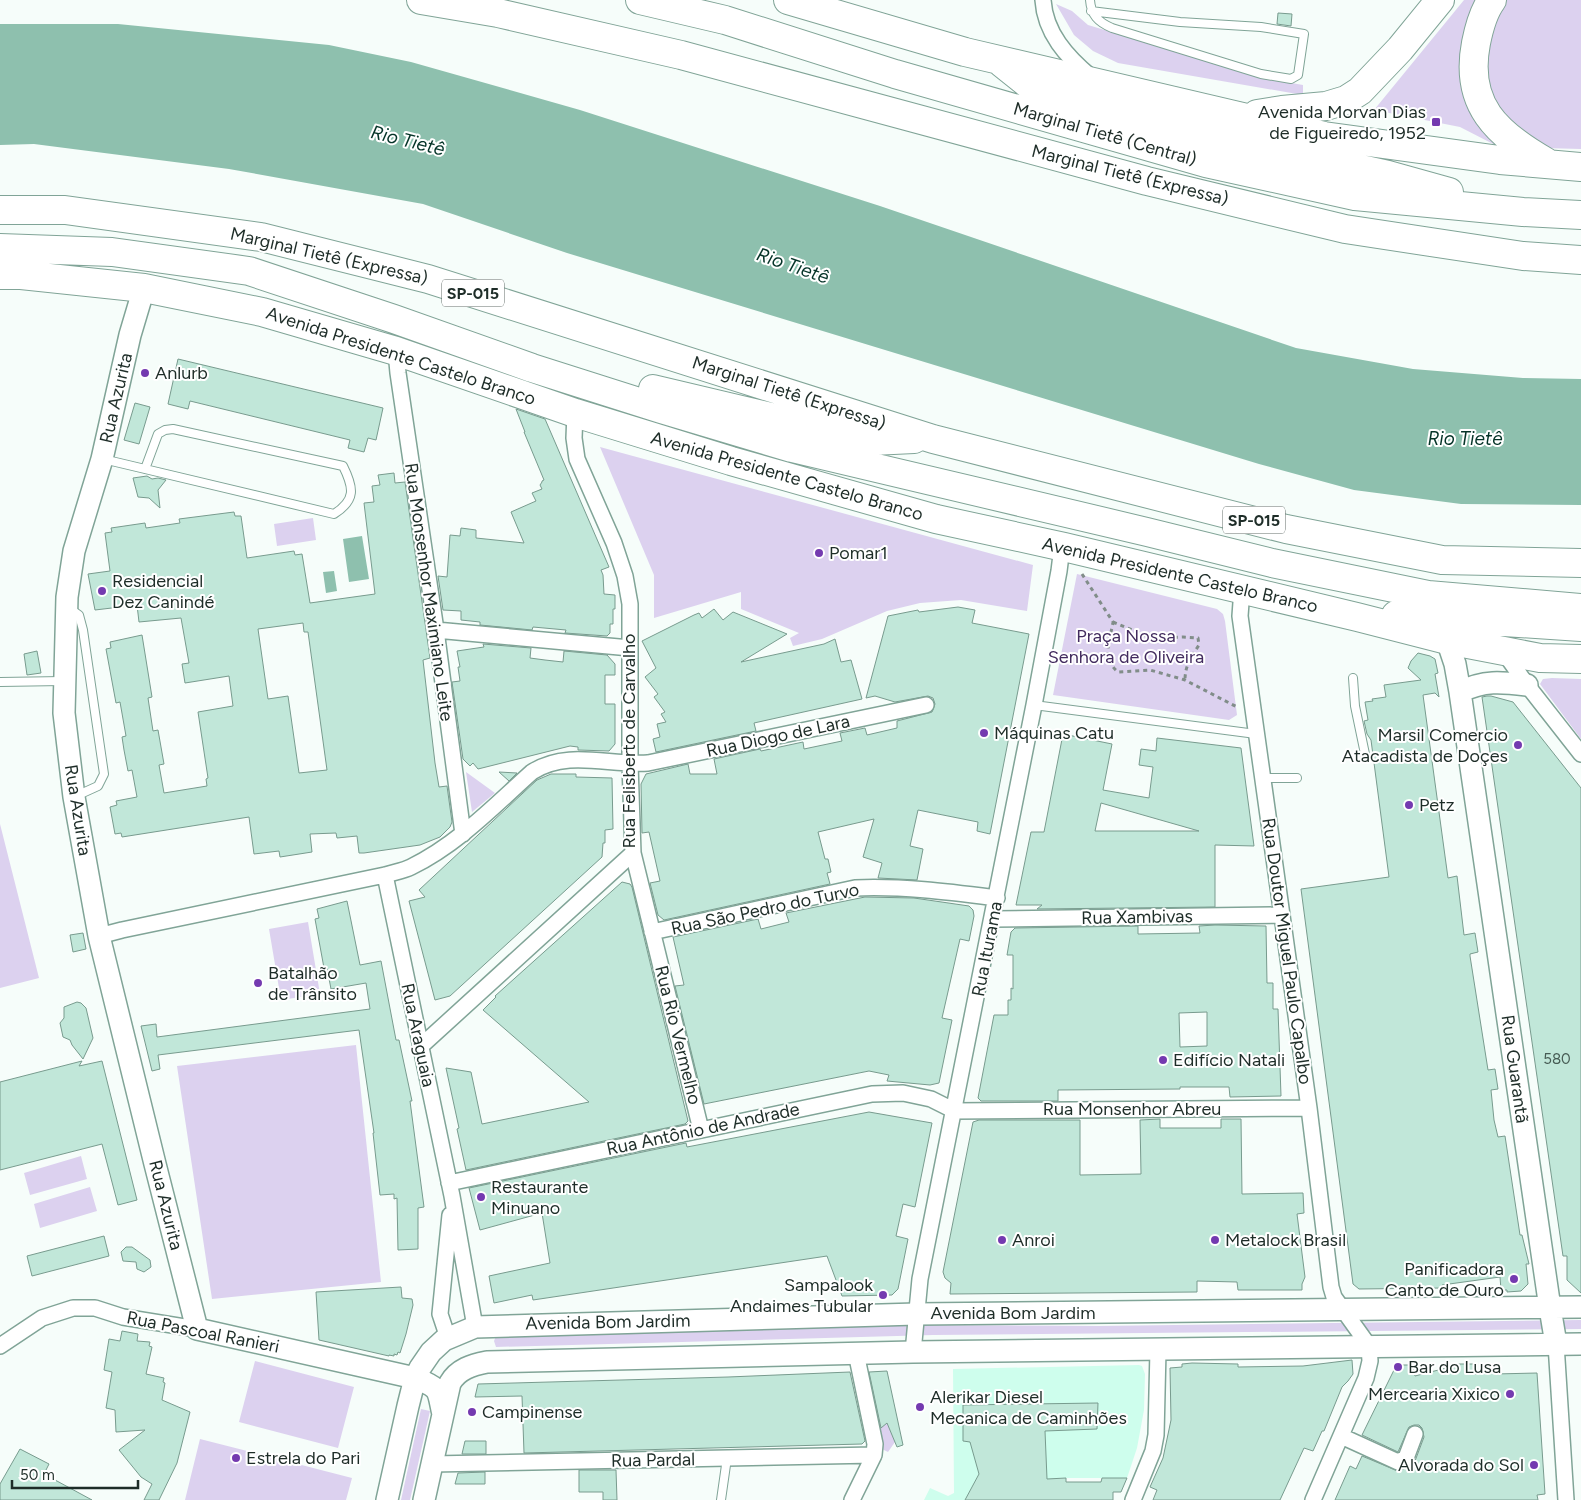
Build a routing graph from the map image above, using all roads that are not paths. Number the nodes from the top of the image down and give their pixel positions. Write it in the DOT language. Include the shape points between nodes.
graph roads {
  1 [pos="421,0"];
  2 [pos="640,0"];
  3 [pos="788,0"];
  4 [pos="1043,0"];
  5 [pos="1090,0"];
  6 [pos="1440,0"];
  7 [pos="1492,0"];
  8 [pos="1091,11"];
  9 [pos="995,59"];
  10 [pos="1098,82"];
  11 [pos="1244,117"];
  12 [pos="1550,164"];
  13 [pos="1581,167"];
  14 [pos="0,210"];
  15 [pos="1523,212"];
  16 [pos="1581,215"];
  17 [pos="0,248"];
  18 [pos="1581,260"];
  19 [pos="0,275"];
  20 [pos="144,288"];
  21 [pos="396,351"];
  22 [pos="532,368"];
  23 [pos="575,413"];
  24 [pos="932,438"];
  25 [pos="102,459"];
  26 [pos="145,469"];
  27 [pos="1063,547"];
  28 [pos="1581,563"];
  29 [pos="1242,589"];
  30 [pos="67,607"];
  31 [pos="1581,608"];
  32 [pos="1356,617"];
  33 [pos="1581,627"];
  34 [pos="436,630"];
  35 [pos="1447,640"];
  36 [pos="630,648"];
  37 [pos="1504,651"];
  38 [pos="1581,659"];
  39 [pos="1353,678"];
  40 [pos="64,681"];
  41 [pos="0,682"];
  42 [pos="1527,685"];
  43 [pos="1460,692"];
  44 [pos="926,705"];
  45 [pos="1034,705"];
  46 [pos="1256,734"];
  47 [pos="1365,754"];
  48 [pos="1581,754"];
  49 [pos="630,764"];
  50 [pos="1262,778"];
  51 [pos="1296,778"];
  52 [pos="74,797"];
  53 [pos="463,834"];
  54 [pos="633,853"];
  55 [pos="385,875"];
  56 [pos="997,898"];
  57 [pos="1281,915"];
  58 [pos="993,919"];
  59 [pos="652,932"];
  60 [pos="99,936"];
  61 [pos="420,1047"];
  62 [pos="1309,1108"];
  63 [pos="955,1111"];
  64 [pos="701,1130"];
  65 [pos="451,1189"];
  66 [pos="1581,1307"];
  67 [pos="1550,1308"];
  68 [pos="1344,1310"];
  69 [pos="916,1314"];
  70 [pos="475,1327"];
  71 [pos="198,1329"];
  72 [pos="448,1338"];
  73 [pos="1556,1344"];
  74 [pos="1581,1344"];
  75 [pos="0,1346"];
  76 [pos="1369,1346"];
  77 [pos="1158,1350"];
  78 [pos="913,1352"];
  79 [pos="856,1353"];
  80 [pos="477,1364"];
  81 [pos="415,1378"];
  82 [pos="443,1414"];
  83 [pos="1415,1434"];
  84 [pos="1341,1436"];
  85 [pos="874,1456"];
  86 [pos="727,1458"];
  87 [pos="432,1464"];
  88 [pos="387,1500"];
  89 [pos="424,1500"];
  90 [pos="721,1500"];
  91 [pos="852,1500"];
  92 [pos="1133,1500"];
  93 [pos="1313,1500"];
  94 [pos="1566,1500"];
  1 -- 18 [label="highway, Marginal Tietê (Expressa)" via="498,13 681,55 1147,180 1345,229 1523,256"];
  2 -- 15 [label="highway, Marginal Tietê (Central)" via="725,20 896,74 1206,163 1355,196"];
  3 -- 9 [label="highway"];
  4 -- 10 [label="street" via="1050,29 1062,49"];
  5 -- 8 [label="lane"];
  6 -- 11 [label="highway" via="1400,49 1360,91 1346,100 1326,106"];
  7 -- 12 [label="highway" via="1478,30 1475,47 1474,83 1480,102 1500,130"];
  8 -- 8 [label="lane" via="1304,34 1298,75 1283,79 1261,74 1112,28 1102,24"];
  9 -- 10 [label="highway"];
  9 -- 15 [label="highway" via="1042,95 1173,128 1388,175"];
  10 -- 11 [label="highway"];
  11 -- 12 [label="highway" via="1324,136"];
  12 -- 13 [label="highway"];
  14 -- 24 [label="highway, Marginal Tietê (Expressa) / SP-015" via="65,210 270,239 428,278"];
  15 -- 16 [label="highway, Marginal Tietê (Central)"];
  17 -- 22 [label="highway" via="112,252 249,272"];
  19 -- 20 [label="highway, Avenida Presidente Castelo Branco"];
  20 -- 21 [label="highway, Avenida Presidente Castelo Branco" via="262,312"];
  20 -- 25 [label="main road, Rua Azurita" via="130,334"];
  21 -- 23 [label="highway, Avenida Presidente Castelo Branco"];
  21 -- 34 [label="street, Rua Monsenhor Maximiano Leite"];
  22 -- 24 [label="highway" via="566,369 872,441"];
  22 -- 31 [label="highway" via="792,448 1272,563 1428,595"];
  23 -- 27 [label="highway, Avenida Presidente Castelo Branco" via="936,519"];
  23 -- 36 [label="street, Rua Felisberto de Carvalho" via="577,459 625,576 630,604"];
  24 -- 28 [label="highway, Marginal Tietê (Expressa) / SP-015" via="1286,529 1442,560"];
  25 -- 26 [label="lane"];
  25 -- 30 [label="main road, Rua Azurita" via="74,551"];
  26 -- 26 [label="lane" via="158,434 173,429 343,466 352,489 348,504 334,514"];
  27 -- 29 [label="highway, Avenida Presidente Castelo Branco"];
  27 -- 45 [label="street, Rua Iturama"];
  29 -- 32 [label="highway, Avenida Presidente Castelo Branco"];
  29 -- 46 [label="street, Rua Doutor Miguel Paulo Capalbo" via="1240,616"];
  30 -- 40 [label="main road, Rua Azurita"];
  30 -- 52 [label="lane" via="79,615 83,630 104,774 98,786"];
  32 -- 33 [label="highway" via="1402,615"];
  32 -- 35 [label="highway, Avenida Presidente Castelo Branco"];
  34 -- 36 [label="street"];
  34 -- 53 [label="street, Rua Monsenhor Maximiano Leite"];
  35 -- 37 [label="highway, Avenida Presidente Castelo Branco"];
  35 -- 43 [label="main road, Rua Guarantã"];
  36 -- 49 [label="street, Rua Felisberto de Carvalho"];
  37 -- 38 [label="highway, Avenida Presidente Castelo Branco" via="1540,658"];
  37 -- 42 [label="street"];
  39 -- 47 [label="lane"];
  40 -- 41 [label="lane"];
  40 -- 52 [label="main road, Rua Azurita" via="64,713"];
  42 -- 43 [label="main road" via="1482,683"];
  42 -- 48 [label="street"];
  43 -- 67 [label="main road, Rua Guarantã"];
  44 -- 49 [label="street, Rua Diogo de Lara" via="648,763"];
  45 -- 46 [label="lane"];
  45 -- 56 [label="street, Rua Iturama"];
  46 -- 50 [label="street, Rua Doutor Miguel Paulo Capalbo"];
  49 -- 53 [label="street, Rua Diogo de Lara" via="572,760 543,765"];
  49 -- 54 [label="street, Rua Felisberto de Carvalho"];
  50 -- 51 [label="lane"];
  50 -- 57 [label="street, Rua Doutor Miguel Paulo Capalbo"];
  52 -- 60 [label="main road, Rua Azurita"];
  53 -- 55 [label="street, Rua Diogo de Lara" via="410,868"];
  54 -- 59 [label="street, Rua Rio Vermelho"];
  54 -- 61 [label="street, Rua Felisberto de Carvalho"];
  55 -- 60 [label="street, Rua Diogo de Lara"];
  55 -- 61 [label="street, Rua Araguaia"];
  56 -- 58 [label="street, Rua Iturama"];
  56 -- 59 [label="street, Rua São Pedro do Turvo" via="922,889 855,888"];
  57 -- 58 [label="street, Rua Xambivas"];
  57 -- 62 [label="street, Rua Doutor Miguel Paulo Capalbo"];
  58 -- 63 [label="street, Rua Iturama"];
  59 -- 64 [label="street, Rua Rio Vermelho"];
  60 -- 71 [label="main road, Rua Azurita"];
  61 -- 65 [label="street, Rua Araguaia"];
  62 -- 63 [label="street, Rua Monsenhor Abreu"];
  62 -- 68 [label="street, Rua Doutor Miguel Paulo Capalbo" via="1331,1287"];
  63 -- 64 [label="street, Rua Antônio de Andrade" via="931,1099 903,1093 872,1094"];
  63 -- 69 [label="street, Rua Iturama"];
  64 -- 65 [label="street, Rua Antônio de Andrade"];
  65 -- 70 [label="street, Rua Araguaia"];
  65 -- 72 [label="street, Rua Araguaia" via="440,1314"];
  66 -- 67 [label="main road, Avenida Bom Jardim"];
  67 -- 68 [label="main road, Avenida Bom Jardim"];
  67 -- 73 [label="main road, Rua Guarantã"];
  68 -- 69 [label="main road, Avenida Bom Jardim"];
  68 -- 76 [label="street, Rua Doutor Miguel Paulo Capalbo"];
  69 -- 70 [label="main road, Avenida Bom Jardim"];
  69 -- 78 [label="street, Rua Iturama"];
  70 -- 72 [label="main road, Avenida Bom Jardim"];
  71 -- 75 [label="street, Rua Pascoal Ranieri" via="123,1317 95,1308 73,1308 42,1318"];
  71 -- 81 [label="main road, Rua Pascoal Ranieri"];
  72 -- 80 [label="main road" via="459,1354"];
  72 -- 81 [label="main road" via="431,1352"];
  73 -- 74 [label="main road, Avenida Bom Jardim"];
  73 -- 76 [label="main road, Avenida Bom Jardim"];
  73 -- 94 [label="street, Rua Guarantã"];
  76 -- 77 [label="main road, Avenida Bom Jardim"];
  76 -- 84 [label="street" via="1366,1378"];
  77 -- 78 [label="main road, Avenida Bom Jardim"];
  77 -- 92 [label="street" via="1156,1435 1153,1451"];
  78 -- 79 [label="main road, Avenida Bom Jardim"];
  79 -- 80 [label="main road, Avenida Bom Jardim"];
  79 -- 85 [label="street" via="875,1444"];
  80 -- 82 [label="main road" via="454,1376"];
  81 -- 82 [label="main road, Rua Pascoal Ranieri" via="435,1388"];
  81 -- 88 [label="main road"];
  82 -- 87 [label="main road"];
  83 -- 84 [label="street" via="1406,1458 1398,1462"];
  84 -- 93 [label="street"];
  85 -- 86 [label="street, Rua Pardal"];
  85 -- 91 [label="street"];
  86 -- 87 [label="street, Rua Pardal"];
  86 -- 90 [label="lane"];
  87 -- 89 [label="main road"];
}
